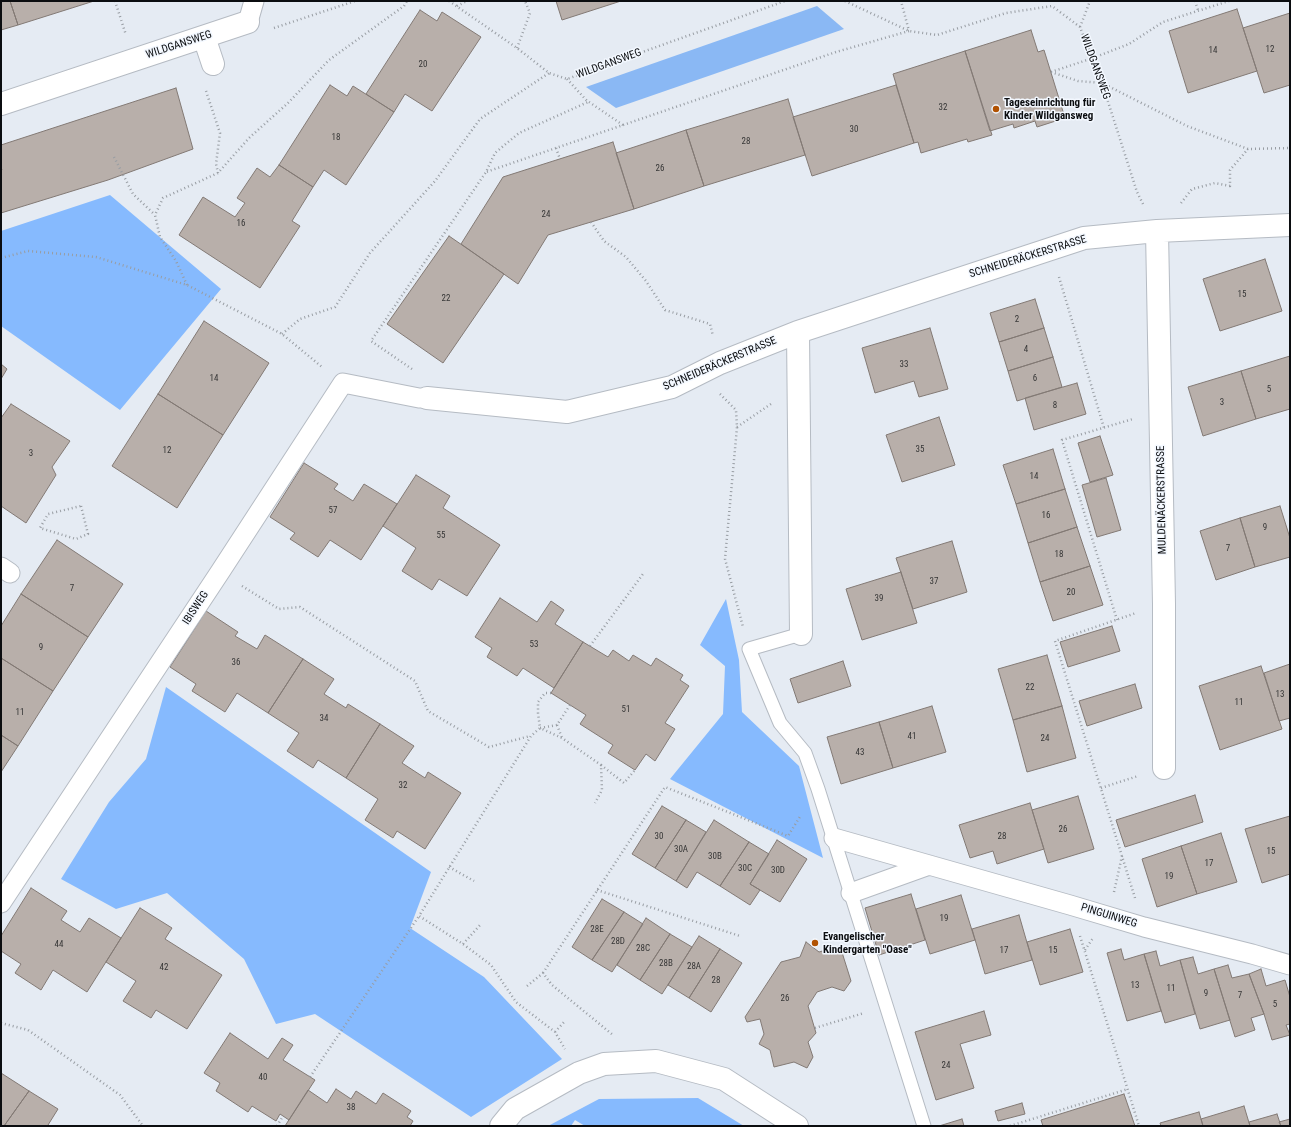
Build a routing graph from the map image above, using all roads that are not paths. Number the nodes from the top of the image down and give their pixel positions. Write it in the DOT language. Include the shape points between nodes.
graph roads {
  1 [pos="254,1"];
  2 [pos="248,22"];
  3 [pos="204,37"];
  4 [pos="213,64"];
  5 [pos="1,104"];
  6 [pos="1290,225"];
  7 [pos="1157,231"];
  8 [pos="798,332"];
  9 [pos="423,398"];
  10 [pos="801,634"];
  11 [pos="1164,768"];
  12 [pos="834,838"];
  13 [pos="929,865"];
  14 [pos="851,893"];
  15 [pos="1,903"];
  16 [pos="1290,965"];
  17 [pos="501,1126"];
  18 [pos="797,1126"];
  19 [pos="924,1126"];
  1 -- 2 [label="street"];
  2 -- 3 [label="street, WILDGANSWEG"];
  3 -- 4 [label="street"];
  3 -- 5 [label="street, WILDGANSWEG"];
  6 -- 7 [label="street, SCHNEIDERÄCKERSTRASSE"];
  7 -- 8 [label="street, SCHNEIDERÄCKERSTRASSE" via="1084,238"];
  7 -- 11 [label="street, MULDENÄCKERSTRASSE" via="1164,604"];
  8 -- 9 [label="street, SCHNEIDERÄCKERSTRASSE" via="720,363 672,387 567,412"];
  8 -- 10 [label="street"];
  9 -- 15 [label="street, IBISWEG" via="343,383"];
  10 -- 12 [label="lane" via="749,649 780,723 806,753"];
  12 -- 13 [label="street, PINGUINWEG"];
  12 -- 14 [label="lane"];
  13 -- 14 [label="street"];
  13 -- 16 [label="street, PINGUINWEG" via="1144,927"];
  14 -- 19 [label="lane"];
  17 -- 18 [label="street" via="515,1109 579,1073 604,1064 656,1061 724,1079"];
}
